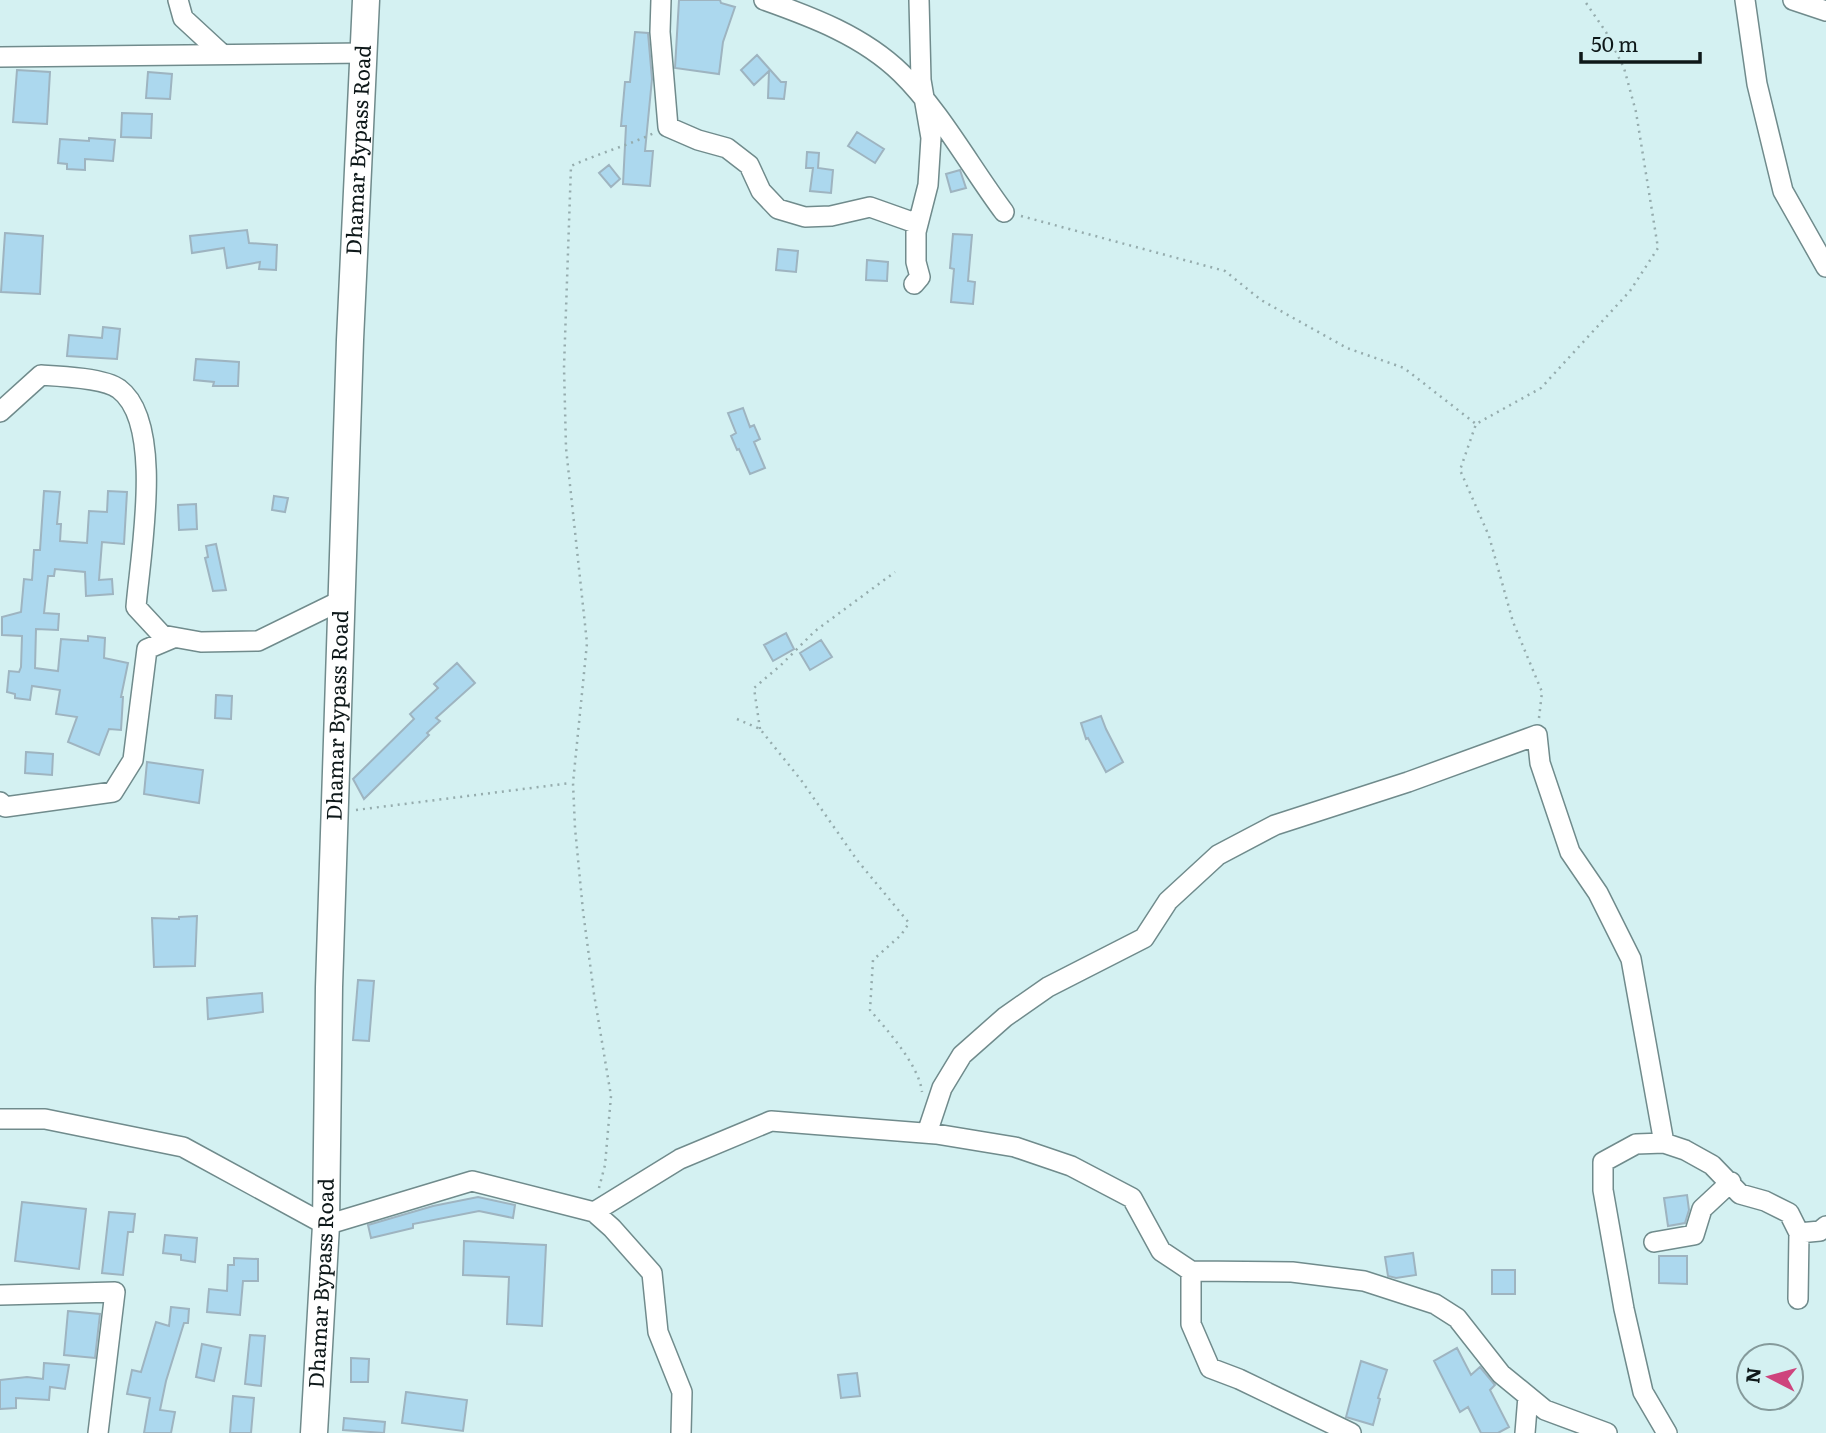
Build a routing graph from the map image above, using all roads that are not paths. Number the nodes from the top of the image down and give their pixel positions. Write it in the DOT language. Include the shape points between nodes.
graph roads {
  1 [pos="178,0"];
  2 [pos="366,0"];
  3 [pos="661,0"];
  4 [pos="764,0"];
  5 [pos="919,0"];
  6 [pos="1745,0"];
  7 [pos="1793,0"];
  8 [pos="1826,11"];
  9 [pos="365,53"];
  10 [pos="222,54"];
  11 [pos="0,57"];
  12 [pos="924,99"];
  13 [pos="1004,212"];
  14 [pos="918,224"];
  15 [pos="1826,267"];
  16 [pos="914,284"];
  17 [pos="0,412"];
  18 [pos="342,600"];
  19 [pos="173,638"];
  20 [pos="0,802"];
  21 [pos="0,1119"];
  22 [pos="927,1133"];
  23 [pos="1664,1143"];
  24 [pos="1731,1182"];
  25 [pos="594,1212"];
  26 [pos="326,1225"];
  27 [pos="1826,1226"];
  28 [pos="1800,1233"];
  29 [pos="1654,1242"];
  30 [pos="1191,1271"];
  31 [pos="0,1295"];
  32 [pos="1798,1299"];
  33 [pos="1528,1396"];
  34 [pos="98,1433"];
  35 [pos="314,1433"];
  36 [pos="681,1433"];
  37 [pos="1351,1433"];
  38 [pos="1525,1433"];
  39 [pos="1607,1433"];
  40 [pos="1667,1433"];
  1 -- 10 [label="street" via="183,18"];
  2 -- 9 [label="main road, Dhamar Bypass Road"];
  3 -- 14 [label="street" via="668,127 727,148 749,165 761,191 778,209 804,217 870,207"];
  4 -- 12 [label="street" via="818,19 864,44 900,72"];
  5 -- 12 [label="street"];
  6 -- 15 [label="street" via="1757,84 1783,191"];
  7 -- 8 [label="street"];
  9 -- 10 [label="street"];
  9 -- 18 [label="main road, Dhamar Bypass Road"];
  10 -- 11 [label="street"];
  12 -- 13 [label="street"];
  12 -- 14 [label="street" via="931,138 928,186"];
  14 -- 16 [label="street" via="920,277"];
  17 -- 19 [label="street" via="41,375 77,376 119,388 138,413 146,447 136,607 162,635"];
  18 -- 19 [label="street" via="258,641"];
  18 -- 26 [label="main road, Dhamar Bypass Road"];
  19 -- 20 [label="street" via="147,649 133,760 113,792 5,807"];
  21 -- 26 [label="street" via="45,1119 183,1147"];
  22 -- 23 [label="street" via="942,1088 962,1055 1005,1017 1048,988 1143,938 1168,901 1218,855 1275,825 1537,735 1540,763 1570,852 1598,893 1631,959"];
  22 -- 25 [label="street" via="771,1121 680,1160"];
  22 -- 30 [label="street" via="1015,1147 1071,1166 1132,1198 1161,1251"];
  23 -- 24 [label="street" via="1712,1165"];
  23 -- 40 [label="street" via="1636,1144 1603,1161 1624,1309 1643,1392"];
  24 -- 28 [label="street" via="1740,1194 1789,1213"];
  24 -- 29 [label="street" via="1702,1209 1694,1235"];
  25 -- 26 [label="street" via="472,1181"];
  25 -- 36 [label="street" via="652,1273 658,1332 682,1392"];
  26 -- 35 [label="main road, Dhamar Bypass Road"];
  27 -- 28 [label="street" via="1821,1231"];
  28 -- 32 [label="street"];
  30 -- 33 [label="street" via="1292,1272 1364,1281 1436,1304 1457,1318 1501,1374"];
  30 -- 37 [label="street" via="1191,1324 1210,1368"];
  31 -- 34 [label="street" via="116,1292"];
  33 -- 38 [label="street"];
  33 -- 39 [label="street" via="1545,1410"];
}
